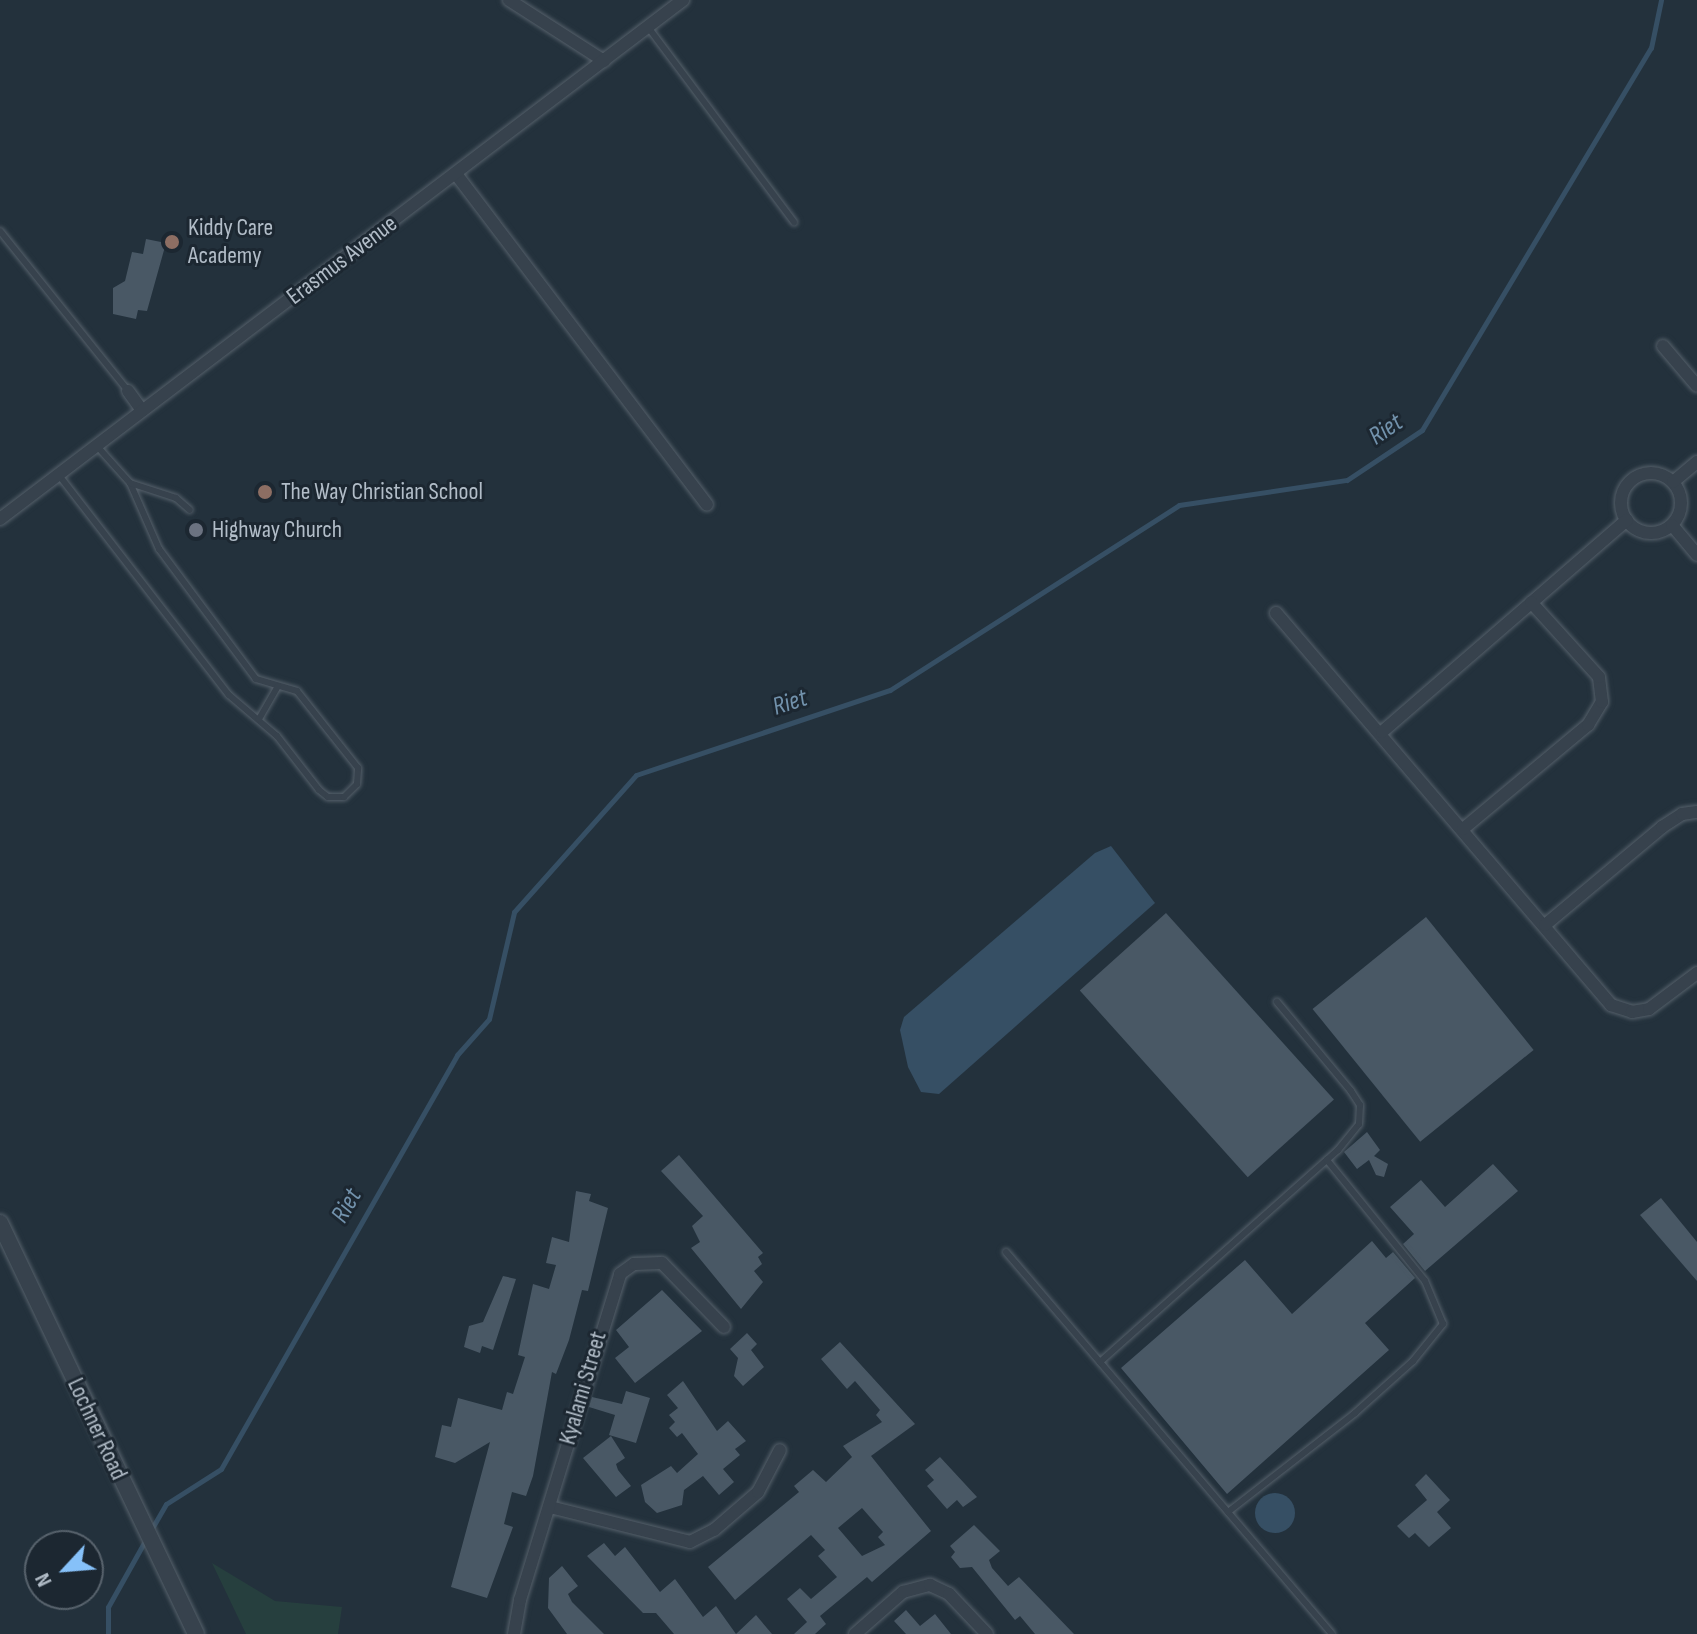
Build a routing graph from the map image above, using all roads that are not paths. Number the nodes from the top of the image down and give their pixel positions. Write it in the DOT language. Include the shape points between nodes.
graph roads {
  1 [pos="509,0"];
  2 [pos="683,0"];
  3 [pos="648,27"];
  4 [pos="604,61"];
  5 [pos="456,174"];
  6 [pos="794,222"];
  7 [pos="0,231"];
  8 [pos="1663,346"];
  9 [pos="1697,386"];
  10 [pos="128,391"];
  11 [pos="142,410"];
  12 [pos="96,445"];
  13 [pos="1697,462"];
  14 [pos="58,474"];
  15 [pos="1673,482"];
  16 [pos="130,483"];
  17 [pos="707,505"];
  18 [pos="190,510"];
  19 [pos="0,519"];
  20 [pos="1627,520"];
  21 [pos="1672,525"];
  22 [pos="1697,555"];
  23 [pos="1531,602"];
  24 [pos="1276,613"];
  25 [pos="278,686"];
  26 [pos="259,719"];
  27 [pos="1382,732"];
  28 [pos="1697,812"];
  29 [pos="1463,829"];
  30 [pos="1545,925"];
  31 [pos="1697,973"];
  32 [pos="1277,1002"];
  33 [pos="1327,1160"];
  34 [pos="0,1223"];
  35 [pos="1006,1252"];
  36 [pos="724,1327"];
  37 [pos="1100,1362"];
  38 [pos="780,1450"];
  39 [pos="550,1507"];
  40 [pos="1228,1512"];
  41 [pos="196,1634"];
  42 [pos="514,1634"];
  43 [pos="855,1634"];
  44 [pos="987,1634"];
  45 [pos="1332,1634"];
  1 -- 4 [label="street"];
  2 -- 3 [label="street, Erasmus Avenue"];
  3 -- 4 [label="street, Erasmus Avenue"];
  3 -- 6 [label="lane"];
  4 -- 5 [label="street, Erasmus Avenue"];
  5 -- 11 [label="street, Erasmus Avenue"];
  5 -- 17 [label="street"];
  7 -- 10 [label="lane"];
  8 -- 9 [label="street"];
  10 -- 11 [label="street"];
  11 -- 12 [label="street, Erasmus Avenue"];
  12 -- 14 [label="street, Erasmus Avenue"];
  12 -- 16 [label="lane"];
  13 -- 15 [label="street"];
  14 -- 19 [label="street, Erasmus Avenue"];
  14 -- 26 [label="lane" via="229,695"];
  15 -- 20 [label="street" via="1653,473 1635,478 1622,497"];
  15 -- 21 [label="street" via="1681,503"];
  16 -- 18 [label="lane" via="176,498"];
  16 -- 25 [label="lane" via="159,549 256,679"];
  20 -- 21 [label="street" via="1646,533"];
  20 -- 23 [label="street"];
  21 -- 22 [label="street"];
  23 -- 27 [label="street"];
  23 -- 29 [label="street" via="1599,677 1602,702 1588,725"];
  24 -- 27 [label="street"];
  25 -- 26 [label="lane"];
  25 -- 26 [label="lane" via="297,691 358,768 357,784 344,797 328,797"];
  27 -- 29 [label="street"];
  28 -- 30 [label="street" via="1682,814 1662,827"];
  29 -- 30 [label="street"];
  30 -- 31 [label="street" via="1620,1010 1649,1009"];
  32 -- 33 [label="lane" via="1360,1105 1359,1124"];
  33 -- 37 [label="lane"];
  33 -- 40 [label="lane" via="1425,1281 1443,1324 1413,1361 1355,1413"];
  34 -- 41 [label="street, Lochner Road"];
  35 -- 37 [label="lane"];
  36 -- 39 [label="street, Kyalami Street" via="662,1263 634,1264 620,1274"];
  37 -- 40 [label="lane"];
  38 -- 39 [label="street" via="758,1492 714,1530 690,1542"];
  39 -- 42 [label="street, Kyalami Street"];
  40 -- 45 [label="lane"];
  43 -- 44 [label="street" via="903,1592 930,1585 949,1594"];
}
